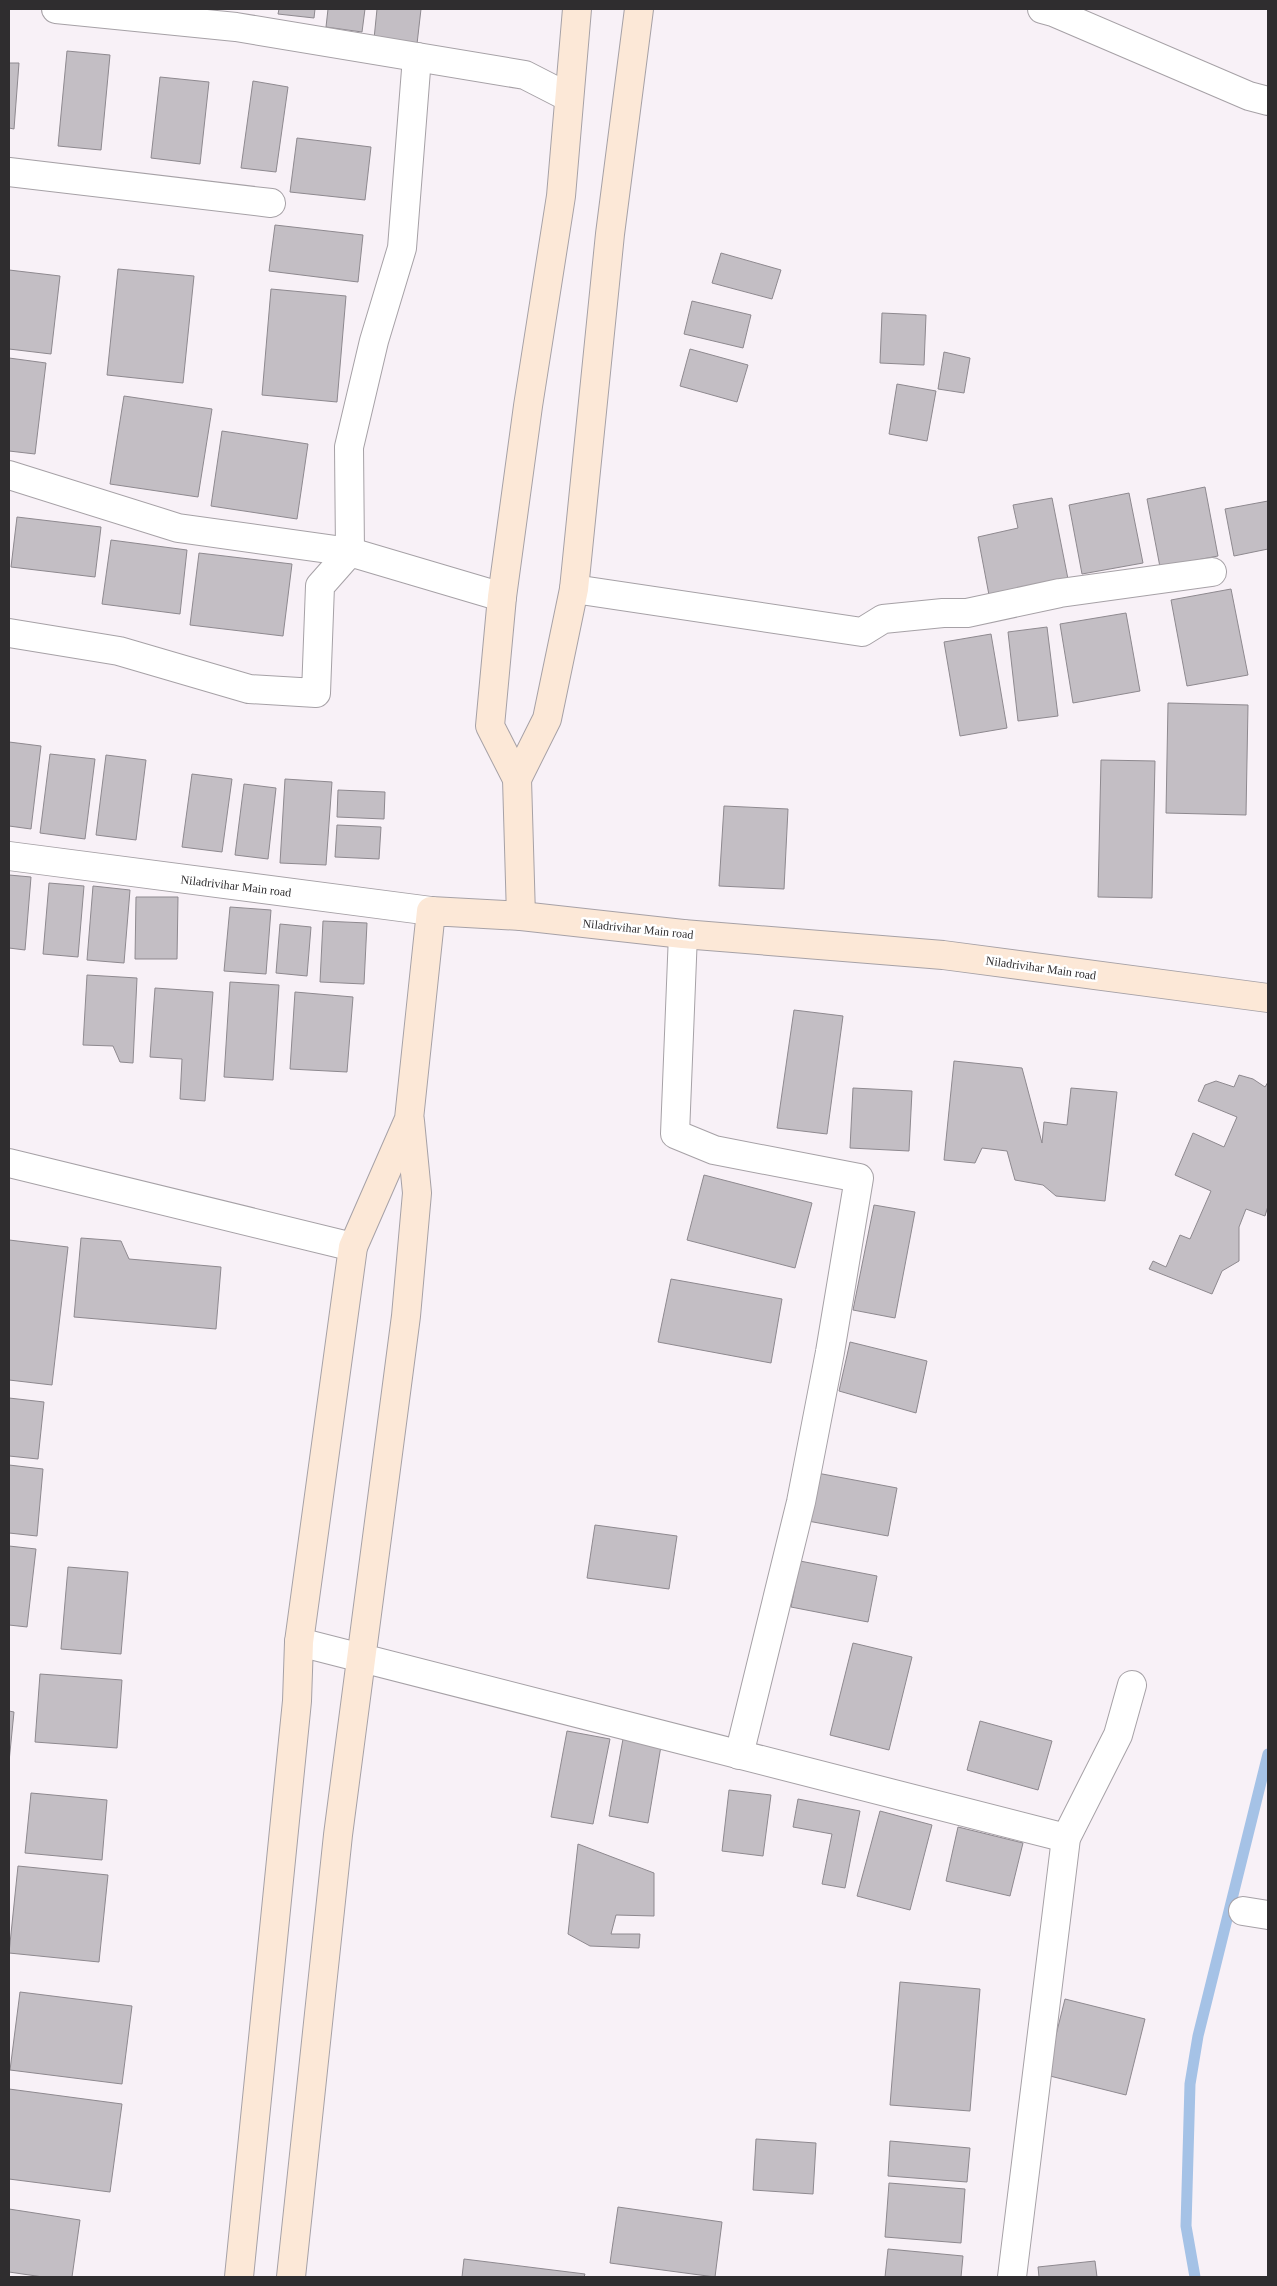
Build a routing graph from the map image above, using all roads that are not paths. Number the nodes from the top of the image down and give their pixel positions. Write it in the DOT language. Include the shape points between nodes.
graph roads {
  1 [pos="56,9"];
  2 [pos="577,9"];
  3 [pos="639,9"];
  4 [pos="1042,9"];
  5 [pos="417,57"];
  6 [pos="568,97"];
  7 [pos="1268,101"];
  8 [pos="9,172"];
  9 [pos="271,203"];
  10 [pos="9,475"];
  11 [pos="350,552"];
  12 [pos="1212,572"];
  13 [pos="574,589"];
  14 [pos="502,597"];
  15 [pos="9,633"];
  16 [pos="517,779"];
  17 [pos="9,856"];
  18 [pos="430,911"];
  19 [pos="521,916"];
  20 [pos="683,934"];
  21 [pos="1268,998"];
  22 [pos="409,1119"];
  23 [pos="9,1163"];
  24 [pos="353,1247"];
  25 [pos="299,1642"];
  26 [pos="362,1658"];
  27 [pos="1132,1685"];
  28 [pos="739,1754"];
  29 [pos="1066,1838"];
  30 [pos="239,2277"];
  31 [pos="291,2277"];
  32 [pos="1012,2277"];
  1 -- 5 [label="street" via="236,27"];
  2 -- 6 [label="street"];
  3 -- 13 [label="street" via="610,234"];
  4 -- 7 [label="street" via="1249,96"];
  5 -- 6 [label="street" via="525,75"];
  5 -- 11 [label="street" via="402,248 374,341 349,447"];
  6 -- 14 [label="street" via="561,196"];
  8 -- 9 [label="street"];
  10 -- 11 [label="street" via="178,528"];
  11 -- 14 [label="street"];
  11 -- 15 [label="street" via="320,586 316,693 249,689 119,651"];
  12 -- 13 [label="street" via="1060,594 967,613 883,619 862,632"];
  13 -- 16 [label="street" via="547,720"];
  14 -- 16 [label="street" via="490,726"];
  16 -- 19 [label="street"];
  17 -- 18 [label="street, Niladrivihar Main road"];
  18 -- 19 [label="street, Niladrivihar Main road"];
  18 -- 22 [label="street"];
  19 -- 20 [label="street, Niladrivihar Main road"];
  20 -- 21 [label="street, Niladrivihar Main road" via="943,955"];
  20 -- 28 [label="street" via="675,1134 714,1150 859,1178 801,1502"];
  22 -- 24 [label="street"];
  22 -- 26 [label="street" via="417,1192 406,1316"];
  23 -- 24 [label="street"];
  24 -- 25 [label="street"];
  25 -- 26 [label="street"];
  25 -- 30 [label="street" via="297,1701"];
  26 -- 28 [label="street"];
  26 -- 31 [label="street" via="337,1845"];
  27 -- 29 [label="street" via="1118,1735"];
  28 -- 29 [label="street"];
  29 -- 32 [label="street"];
}
